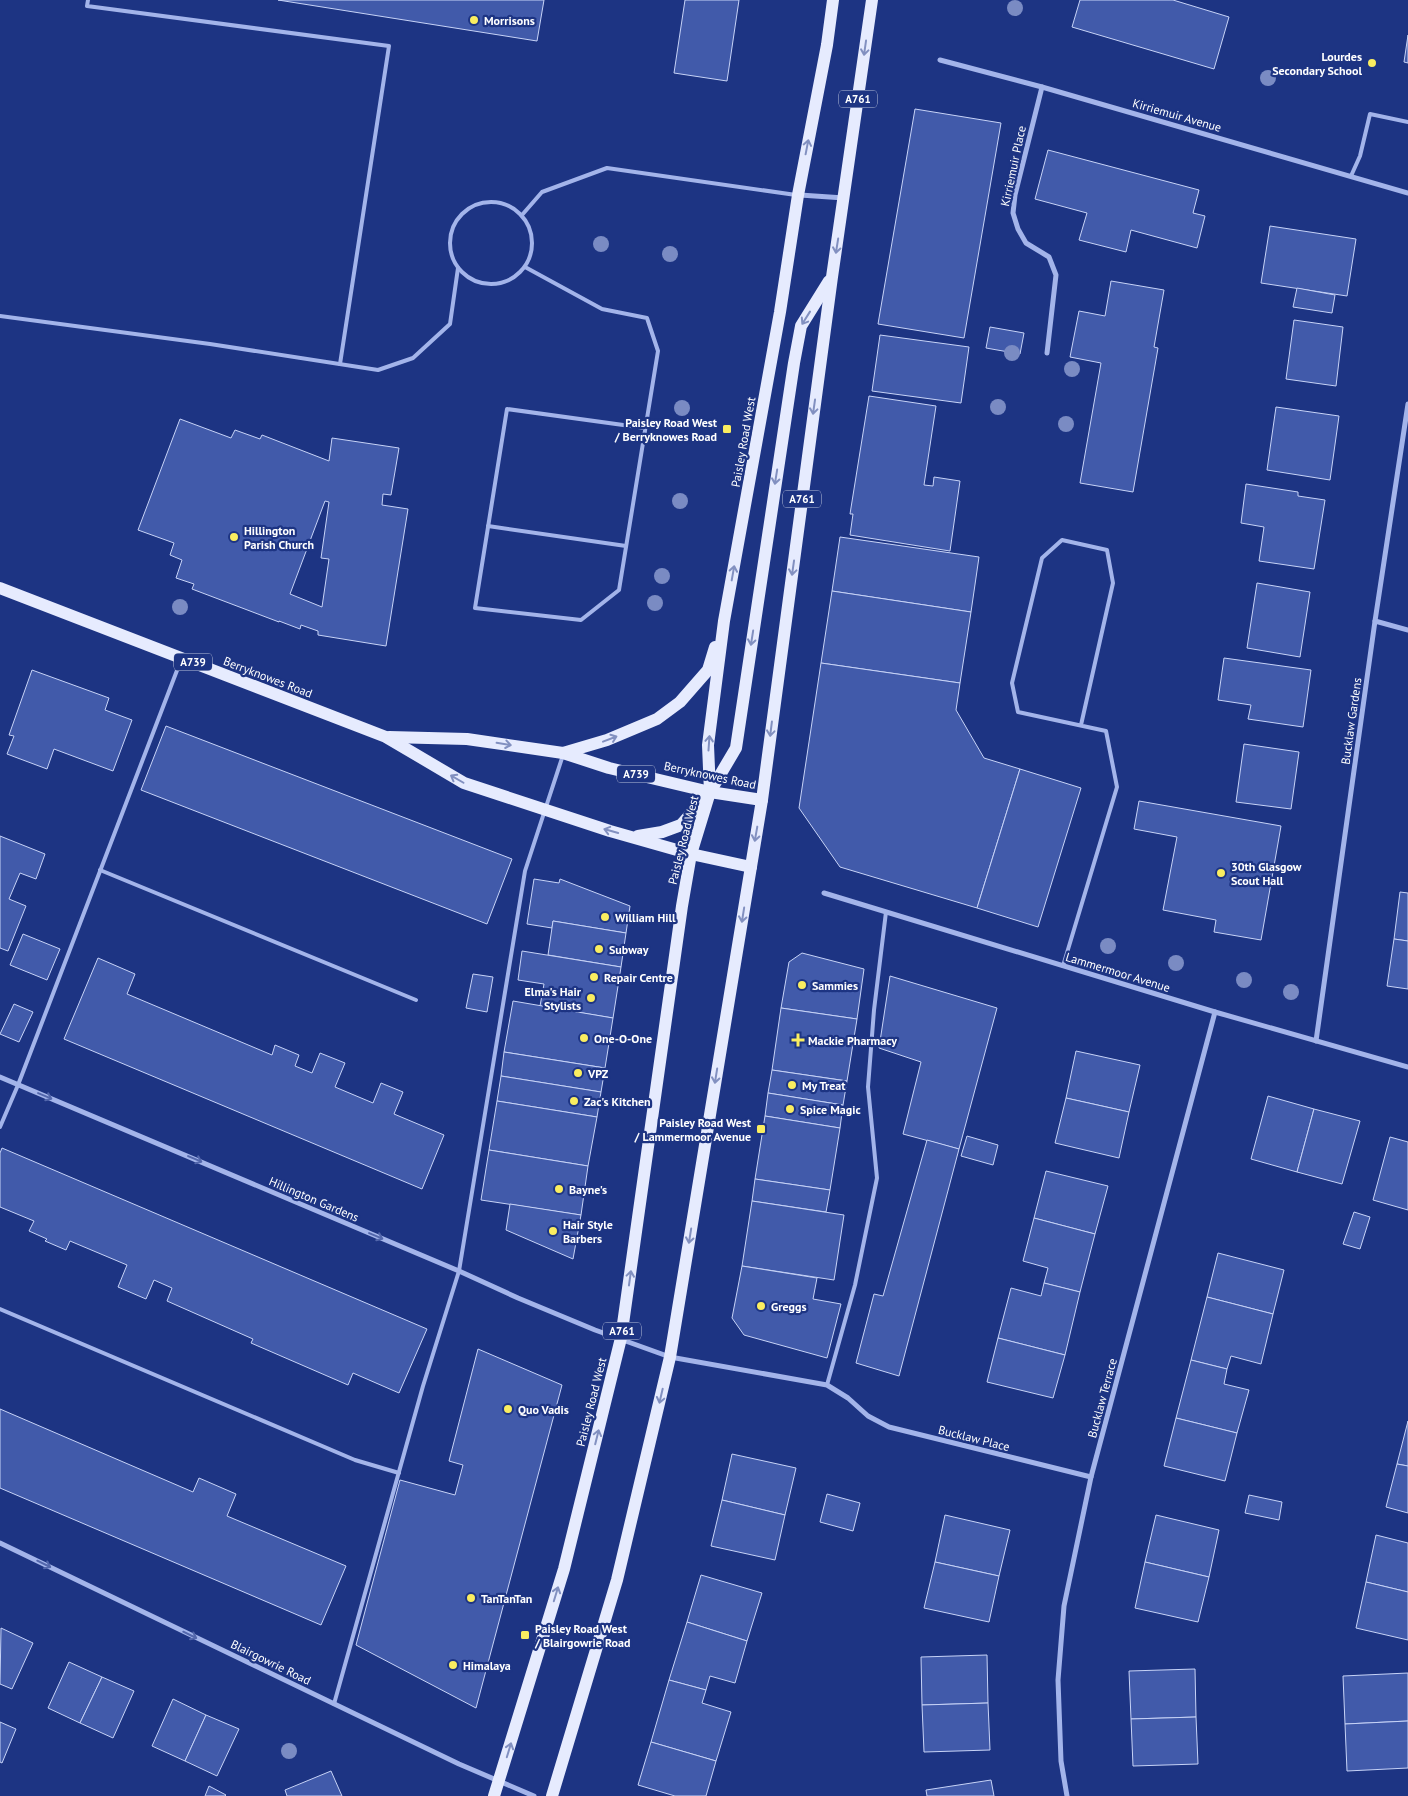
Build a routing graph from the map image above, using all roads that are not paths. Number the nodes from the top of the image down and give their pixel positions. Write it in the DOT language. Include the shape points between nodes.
graph roads {
  1 [pos="88,0"];
  2 [pos="833,0"];
  3 [pos="872,0"];
  4 [pos="940,60"];
  5 [pos="1042,87"];
  6 [pos="1408,122"];
  7 [pos="1351,176"];
  8 [pos="1408,193"];
  9 [pos="798,195"];
  10 [pos="844,198"];
  11 [pos="522,215"];
  12 [pos="525,267"];
  13 [pos="458,268"];
  14 [pos="832,277"];
  15 [pos="0,316"];
  16 [pos="1047,352"];
  17 [pos="340,364"];
  18 [pos="1408,404"];
  19 [pos="645,428"];
  20 [pos="488,526"];
  21 [pos="626,546"];
  22 [pos="0,588"];
  23 [pos="724,621"];
  24 [pos="1375,621"];
  25 [pos="1408,630"];
  26 [pos="182,658"];
  27 [pos="1081,725"];
  28 [pos="386,737"];
  29 [pos="563,753"];
  30 [pos="710,792"];
  31 [pos="762,800"];
  32 [pos="545,810"];
  33 [pos="632,836"];
  34 [pos="691,854"];
  35 [pos="751,867"];
  36 [pos="100,870"];
  37 [pos="824,893"];
  38 [pos="886,912"];
  39 [pos="1063,966"];
  40 [pos="416,1000"];
  41 [pos="1215,1012"];
  42 [pos="1316,1041"];
  43 [pos="1408,1067"];
  44 [pos="0,1077"];
  45 [pos="18,1085"];
  46 [pos="0,1128"];
  47 [pos="459,1271"];
  48 [pos="0,1309"];
  49 [pos="621,1338"];
  50 [pos="670,1357"];
  51 [pos="827,1385"];
  52 [pos="399,1473"];
  53 [pos="1091,1477"];
  54 [pos="0,1543"];
  55 [pos="334,1704"];
  56 [pos="500,1781"];
  57 [pos="494,1796"];
  58 [pos="534,1796"];
  59 [pos="552,1796"];
  60 [pos="1067,1796"];
  1 -- 17 [label="lane" via="86,6 389,46"];
  9 -- 2 [label="main road, Paisley Road West / A761, one-way"];
  3 -- 10 [label="main road, A761, one-way"];
  4 -- 5 [label="street, Kirriemuir Avenue"];
  5 -- 7 [label="street, Kirriemuir Avenue"];
  5 -- 16 [label="street, Kirriemuir Place" via="1013,214 1026,243 1050,257 1056,275"];
  6 -- 7 [label="lane" via="1370,114 1360,156"];
  7 -- 8 [label="street, Kirriemuir Avenue"];
  9 -- 10 [label="street"];
  9 -- 11 [label="lane" via="607,168 542,192"];
  23 -- 9 [label="main road, Paisley Road West / A761, one-way"];
  10 -- 14 [label="main road, A761, one-way"];
  11 -- 12 [label="lane" via="531,231 532,249"];
  11 -- 13 [label="lane" via="512,206 484,202 460,215 450,241"];
  12 -- 13 [label="lane" via="500,283 484,284"];
  12 -- 19 [label="lane" via="602,309 647,318 658,351"];
  13 -- 17 [label="lane" via="450,324 413,358 378,370"];
  14 -- 30 [label="main road, one-way" via="802,326 792,372 736,748"];
  14 -- 31 [label="main road, A761, one-way"];
  15 -- 17 [label="lane"];
  18 -- 24 [label="street, Bucklaw Gardens"];
  19 -- 20 [label="lane" via="507,409"];
  19 -- 21 [label="lane"];
  20 -- 21 [label="lane"];
  20 -- 21 [label="lane" via="475,608 581,620 619,590"];
  22 -- 26 [label="main road, Berryknowes Road / A739"];
  29 -- 23 [label="main road, one-way" via="657,719 680,702 708,670"];
  30 -- 23 [label="main road, Paisley Road West / A761, one-way" via="708,746"];
  24 -- 25 [label="street"];
  24 -- 42 [label="street, Bucklaw Gardens"];
  26 -- 28 [label="main road, Berryknowes Road / A739"];
  26 -- 36 [label="lane"];
  27 -- 27 [label="lane" via="1018,712 1012,683 1042,558 1062,540 1107,550 1113,583"];
  27 -- 39 [label="lane" via="1106,730 1117,787"];
  28 -- 29 [label="main road, Berryknowes Road / A739, one-way" via="467,739"];
  32 -- 28 [label="main road, Berryknowes Road / A739, one-way" via="464,783"];
  29 -- 30 [label="main road, Berryknowes Road / A739" via="609,768"];
  29 -- 32 [label="lane"];
  30 -- 31 [label="main road, Berryknowes Road / A739"];
  30 -- 33 [label="main road" via="681,825 662,832"];
  30 -- 34 [label="main road, Paisley Road West / A761"];
  31 -- 35 [label="main road, A761, one-way"];
  33 -- 32 [label="main road, Berryknowes Road / A739, one-way"];
  32 -- 47 [label="lane" via="525,871"];
  33 -- 34 [label="main road, Berryknowes Road / A739"];
  34 -- 35 [label="main road, Berryknowes Road / A739"];
  49 -- 34 [label="main road, Paisley Road West / A761, one-way"];
  35 -- 50 [label="main road, A761, one-way"];
  36 -- 40 [label="lane"];
  36 -- 45 [label="lane"];
  37 -- 38 [label="street, Lammermoor Avenue"];
  38 -- 39 [label="street, Lammermoor Avenue"];
  38 -- 51 [label="lane" via="868,1087 878,1178 855,1285"];
  39 -- 41 [label="street, Lammermoor Avenue"];
  41 -- 42 [label="street, Lammermoor Avenue"];
  41 -- 53 [label="street, Bucklaw Terrace"];
  42 -- 43 [label="street, Lammermoor Avenue"];
  44 -- 45 [label="street, Hillington Gardens"];
  45 -- 46 [label="lane"];
  45 -- 47 [label="street, Hillington Gardens, one-way"];
  47 -- 49 [label="street, Hillington Gardens" via="595,1330"];
  47 -- 52 [label="lane"];
  48 -- 52 [label="lane" via="355,1460"];
  49 -- 50 [label="street"];
  56 -- 49 [label="main road, Paisley Road West / A761, one-way" via="564,1569"];
  50 -- 51 [label="street"];
  50 -- 59 [label="main road, A761, one-way" via="617,1580"];
  51 -- 53 [label="street, Bucklaw Place" via="868,1416 889,1427"];
  52 -- 55 [label="lane"];
  53 -- 60 [label="street, Bucklaw Terrace" via="1064,1606 1058,1680 1061,1761"];
  54 -- 55 [label="street, Blairgowrie Road, one-way"];
  55 -- 56 [label="street, Blairgowrie Road"];
  56 -- 57 [label="main road, Paisley Road West / A761"];
  56 -- 58 [label="street, Blairgowrie Road"];
}
